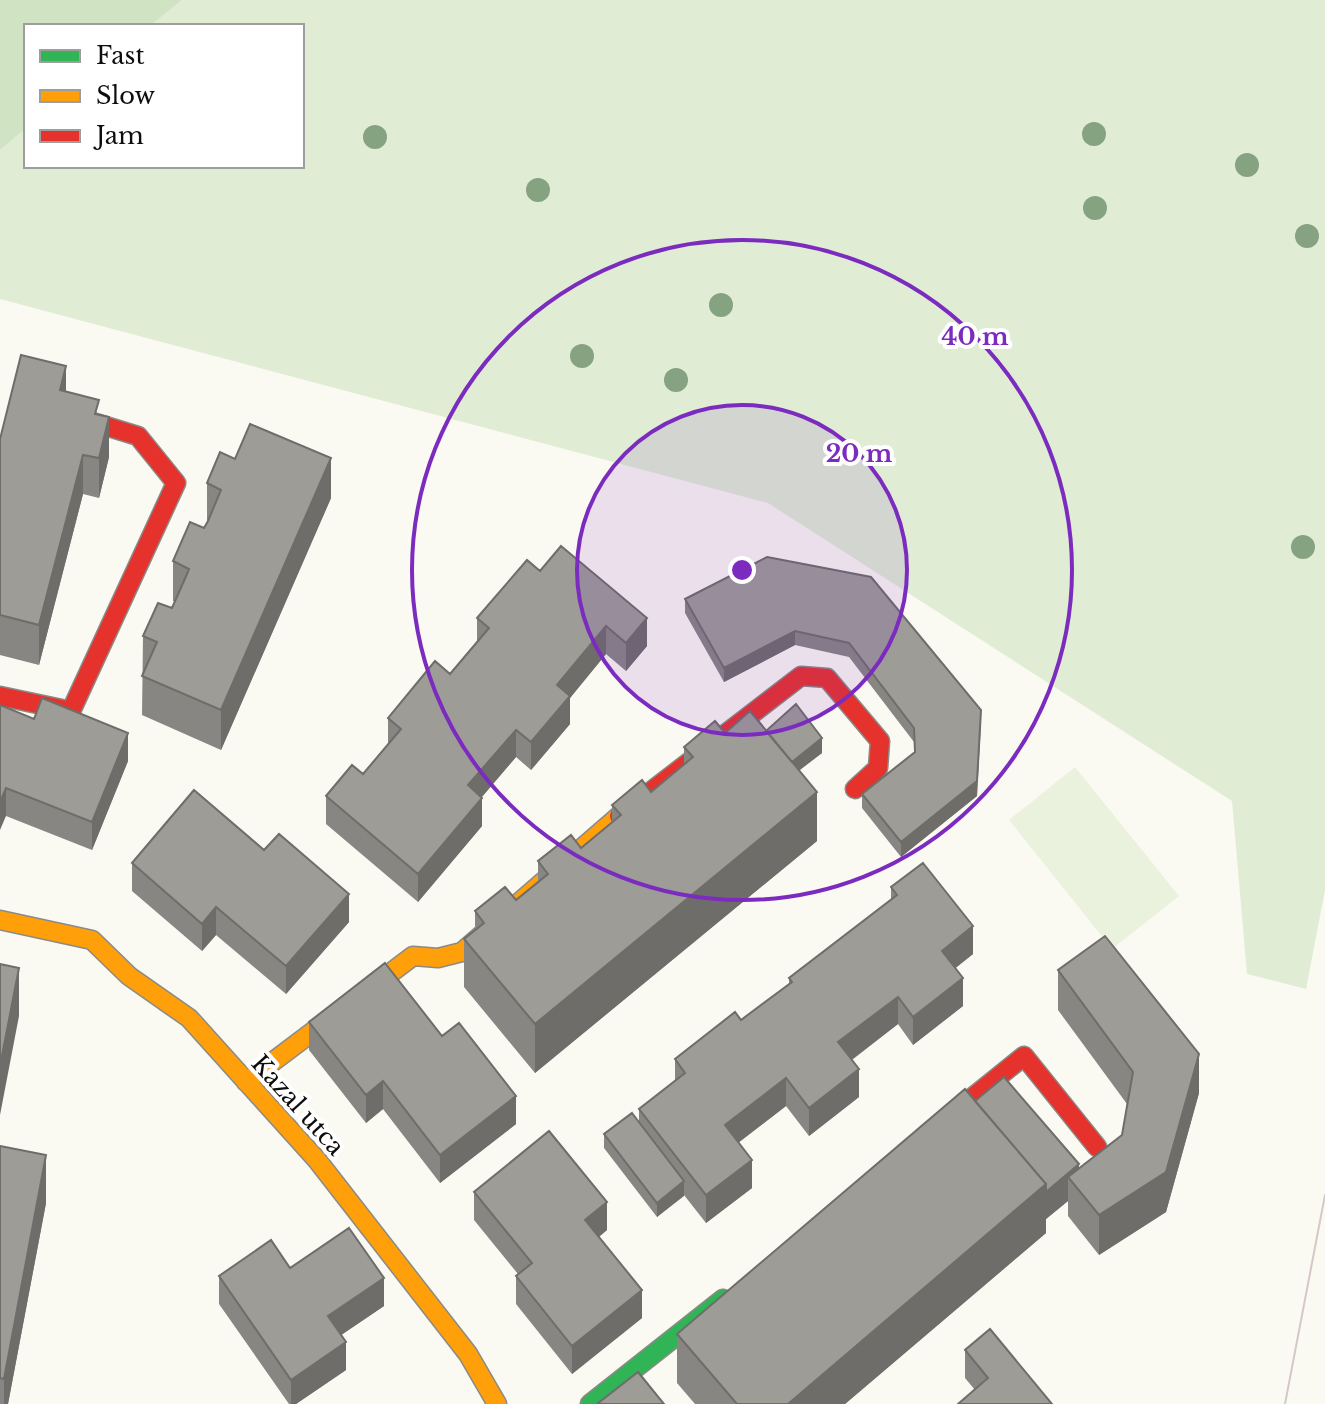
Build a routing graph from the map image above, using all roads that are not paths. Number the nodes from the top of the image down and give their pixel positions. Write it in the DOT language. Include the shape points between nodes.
graph roads {
  1 [pos="86,420"];
  2 [pos="0,696"];
  3 [pos="855,789"];
  4 [pos="0,920"];
  5 [pos="246,1082"];
  6 [pos="916,1143"];
  7 [pos="1097,1147"];
  8 [pos="736,1289"];
  9 [pos="497,1404"];
  10 [pos="590,1404"];
  1 -- 2 [label="street" via="138,436 176,483 71,711"];
  3 -- 5 [label="street" via="878,768 880,741 827,678 801,676 597,833 462,952 438,958 413,956"];
  4 -- 5 [label="street, Kazal utca" via="92,940 129,976 189,1018"];
  5 -- 9 [label="street, Kazal utca" via="317,1160 397,1262 468,1354"];
  6 -- 7 [label="street" via="1024,1056"];
  8 -- 10 [label="street"];
}
